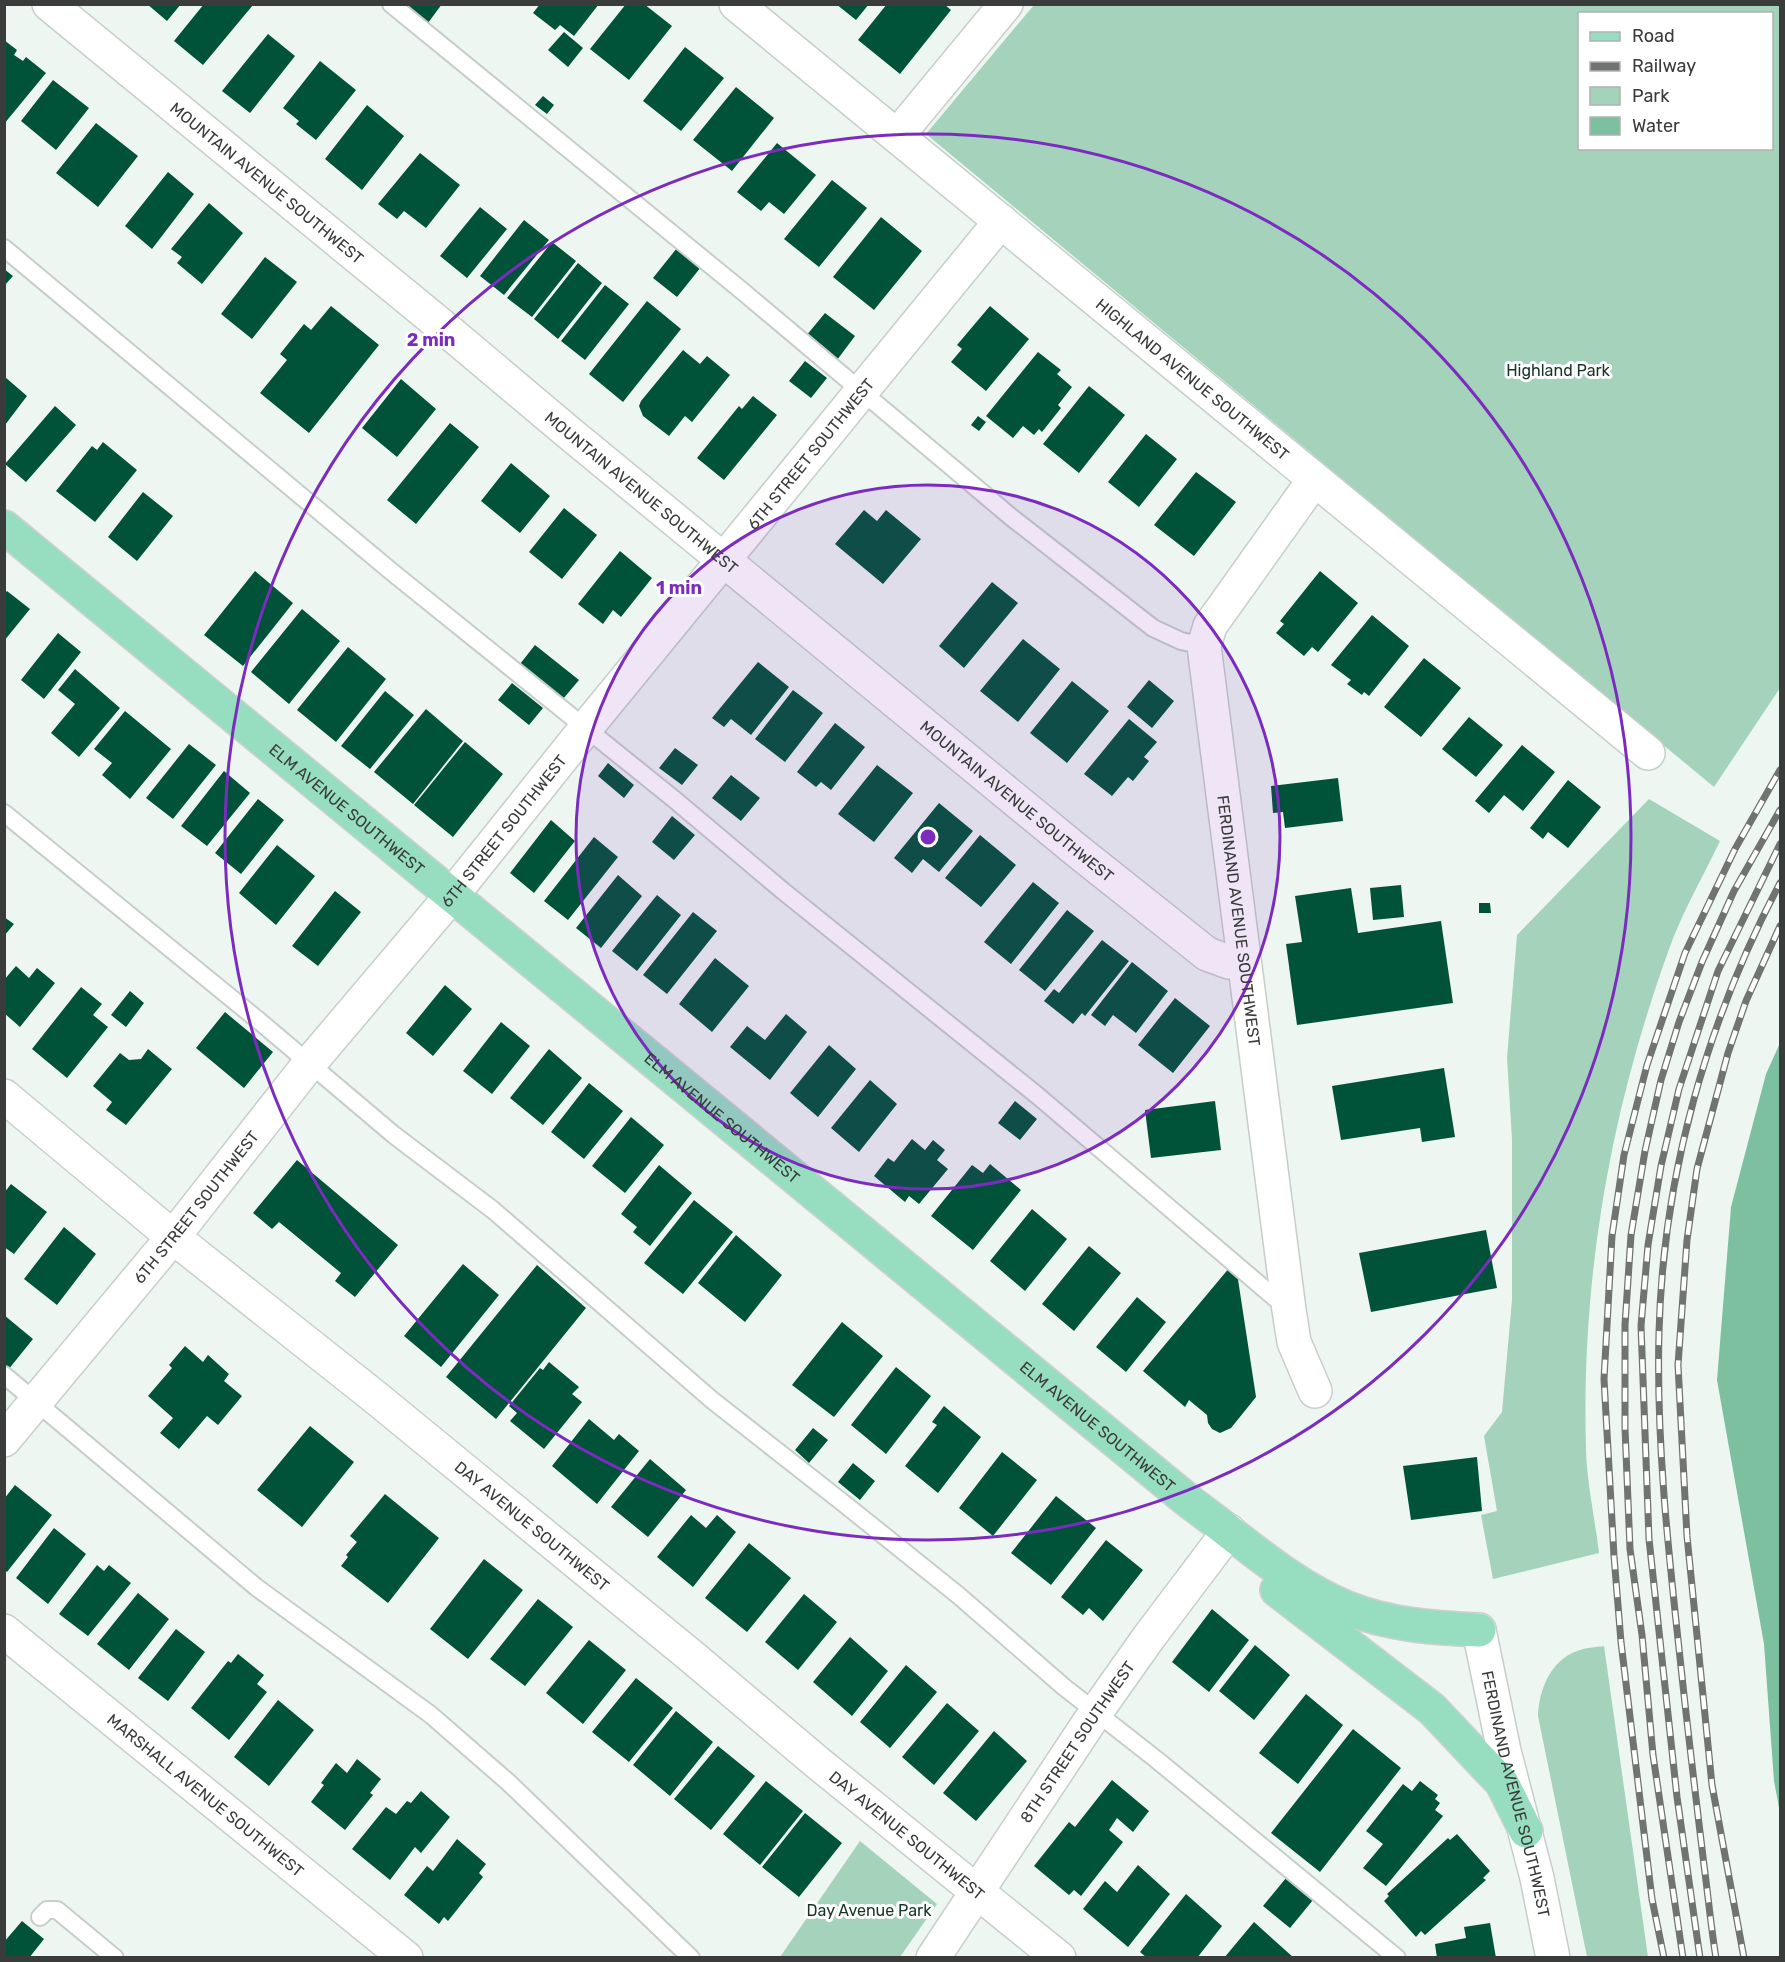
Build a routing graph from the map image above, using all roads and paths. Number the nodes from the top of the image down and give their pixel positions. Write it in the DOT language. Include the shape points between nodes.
graph roads {
  1 [pos="49,4"];
  2 [pos="391,4"];
  3 [pos="736,4"];
  4 [pos="1006,4"];
  5 [pos="897,136"];
  6 [pos="1001,221"];
  7 [pos="4,248"];
  8 [pos="861,393"];
  9 [pos="1314,480"];
  10 [pos="4,527"];
  11 [pos="724,559"];
  12 [pos="1204,646"];
  13 [pos="585,728"];
  14 [pos="1648,753"];
  15 [pos="4,813"];
  16 [pos="453,894"];
  17 [pos="1243,963"];
  18 [pos="309,1064"];
  19 [pos="4,1095"];
  20 [pos="173,1237"];
  21 [pos="1288,1310"];
  22 [pos="4,1375"];
  23 [pos="1315,1391"];
  24 [pos="37,1402"];
  25 [pos="4,1440"];
  26 [pos="1224,1538"];
  27 [pos="1479,1630"];
  28 [pos="4,1631"];
  29 [pos="1096,1712"];
  30 [pos="1526,1831"];
  31 [pos="977,1891"];
  32 [pos="40,1917"];
  33 [pos="115,1958"];
  34 [pos="405,1958"];
  35 [pos="691,1958"];
  36 [pos="933,1958"];
  37 [pos="1059,1958"];
  38 [pos="1397,1958"];
  39 [pos="1553,1958"];
  1 -- 11 [label="street, MOUNTAIN AVENUE SOUTHWEST"];
  2 -- 8 [label="lane"];
  3 -- 5 [label="street, HIGHLAND AVENUE SOUTHWEST"];
  4 -- 5 [label="street"];
  5 -- 6 [label="street, HIGHLAND AVENUE SOUTHWEST"];
  6 -- 8 [label="street, 6TH STREET SOUTHWEST"];
  6 -- 9 [label="street, HIGHLAND AVENUE SOUTHWEST"];
  7 -- 13 [label="lane"];
  8 -- 11 [label="street, 6TH STREET SOUTHWEST"];
  8 -- 12 [label="lane" via="1153,628"];
  9 -- 12 [label="street" via="1210,627"];
  9 -- 14 [label="street, HIGHLAND AVENUE SOUTHWEST"];
  10 -- 16 [label="main road, ELM AVENUE SOUTHWEST"];
  11 -- 13 [label="street, 6TH STREET SOUTHWEST"];
  11 -- 17 [label="street, MOUNTAIN AVENUE SOUTHWEST" via="1207,954"];
  12 -- 17 [label="street, FERDINAND AVENUE SOUTHWEST"];
  13 -- 16 [label="street, 6TH STREET SOUTHWEST"];
  13 -- 21 [label="lane" via="1038,1096"];
  15 -- 18 [label="lane"];
  16 -- 18 [label="street, 6TH STREET SOUTHWEST"];
  16 -- 26 [label="main road, ELM AVENUE SOUTHWEST" via="1191,1503"];
  17 -- 21 [label="street, FERDINAND AVENUE SOUTHWEST"];
  18 -- 20 [label="street, 6TH STREET SOUTHWEST"];
  18 -- 29 [label="lane" via="493,1210 712,1400"];
  19 -- 20 [label="street, DAY AVENUE SOUTHWEST"];
  20 -- 24 [label="street, 6TH STREET SOUTHWEST"];
  20 -- 31 [label="street, DAY AVENUE SOUTHWEST" via="375,1397"];
  21 -- 23 [label="street, FERDINAND AVENUE SOUTHWEST" via="1294,1342"];
  22 -- 24 [label="lane"];
  24 -- 25 [label="street, 6TH STREET SOUTHWEST"];
  24 -- 35 [label="lane" via="256,1587 431,1714 525,1798"];
  26 -- 27 [label="main road" via="1348,1608 1393,1622"];
  26 -- 29 [label="street, 8TH STREET SOUTHWEST"];
  26 -- 30 [label="main road" via="1432,1709 1502,1783"];
  27 -- 30 [label="street, FERDINAND AVENUE SOUTHWEST"];
  28 -- 34 [label="street, MARSHALL AVENUE SOUTHWEST"];
  29 -- 31 [label="street, 8TH STREET SOUTHWEST"];
  29 -- 38 [label="lane"];
  30 -- 39 [label="street, FERDINAND AVENUE SOUTHWEST"];
  31 -- 36 [label="street, 8TH STREET SOUTHWEST"];
  31 -- 37 [label="street, DAY AVENUE SOUTHWEST"];
  32 -- 33 [label="lane" via="47,1910 57,1910"];
}
